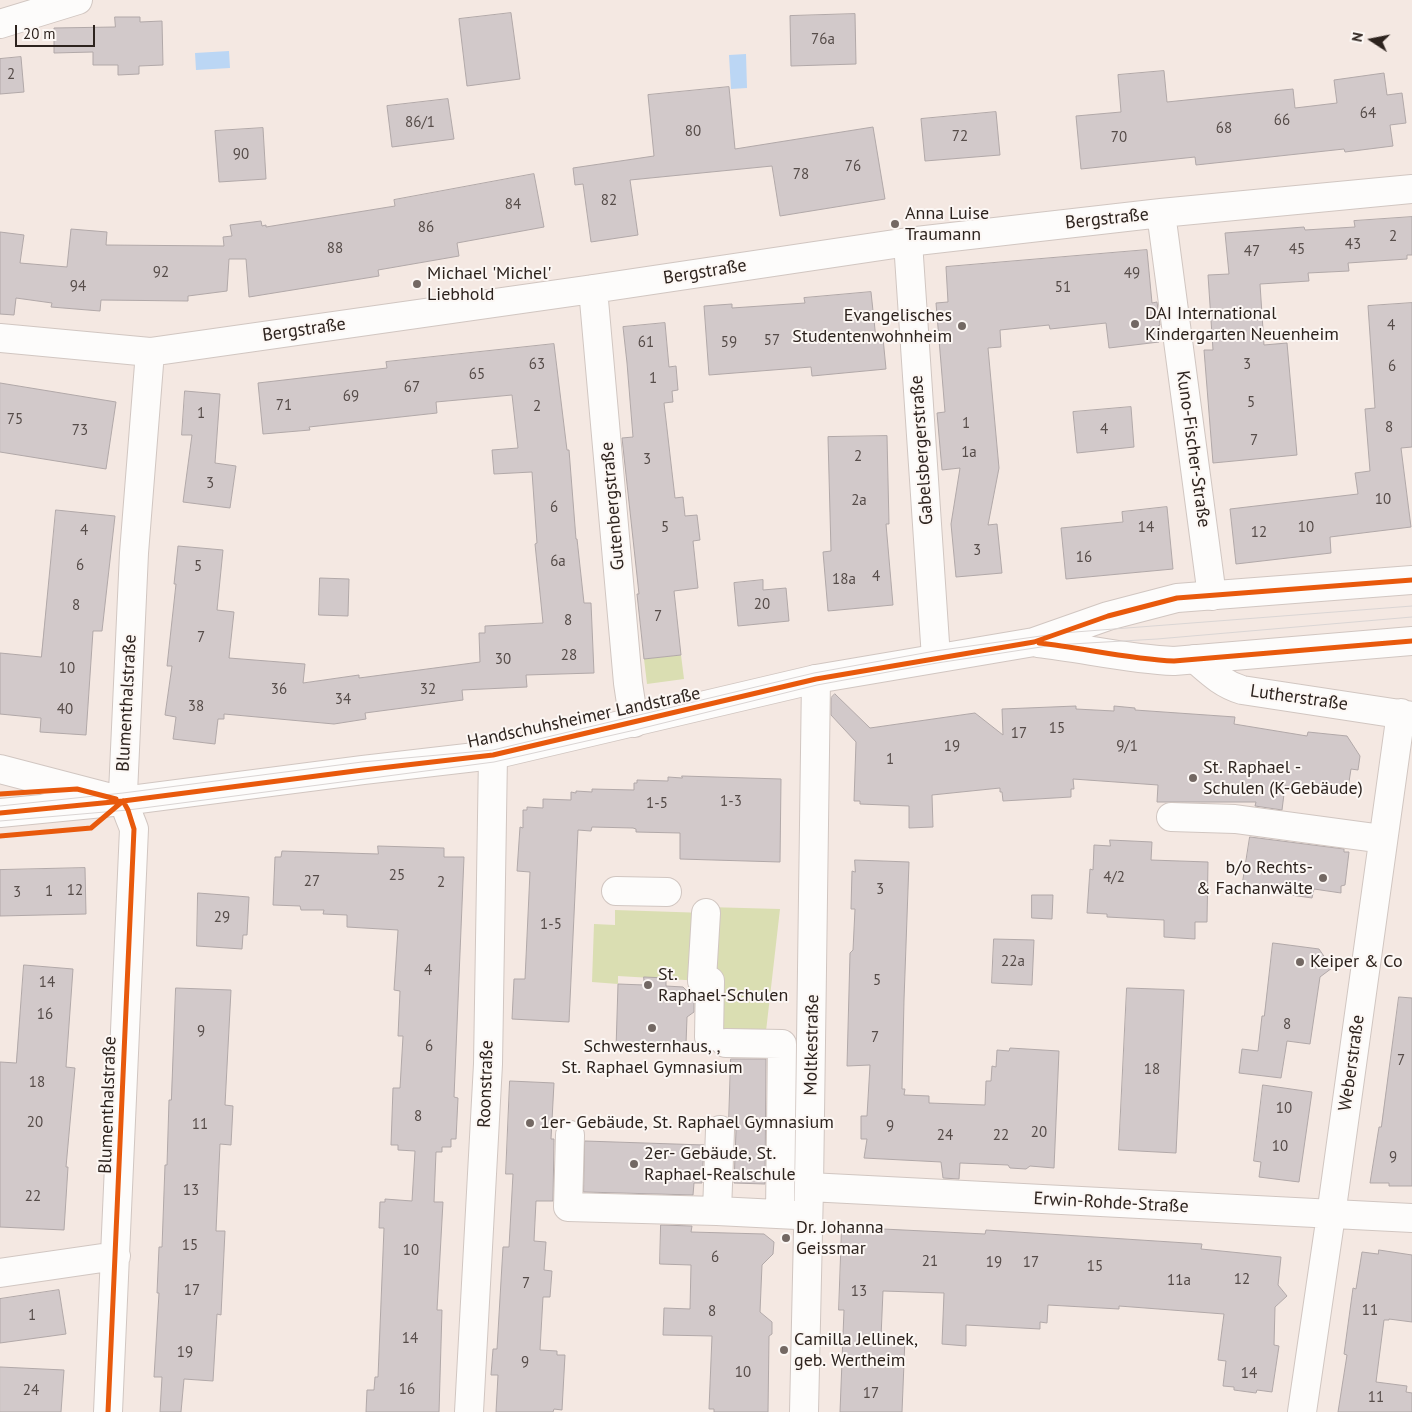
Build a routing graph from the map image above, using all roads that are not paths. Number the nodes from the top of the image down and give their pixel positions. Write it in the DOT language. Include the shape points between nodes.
graph roads {
  1 [pos="78,0"];
  2 [pos="0,24"];
  3 [pos="1412,190"];
  4 [pos="1160,213"];
  5 [pos="908,242"];
  6 [pos="593,289"];
  7 [pos="0,338"];
  8 [pos="150,352"];
  9 [pos="1412,580"];
  10 [pos="1212,596"];
  11 [pos="1412,641"];
  12 [pos="1034,642"];
  13 [pos="936,658"];
  14 [pos="1195,659"];
  15 [pos="816,679"];
  16 [pos="1406,714"];
  17 [pos="634,723"];
  18 [pos="493,755"];
  19 [pos="0,769"];
  20 [pos="123,801"];
  21 [pos="0,813"];
  22 [pos="1171,817"];
  23 [pos="1383,839"];
  24 [pos="616,891"];
  25 [pos="667,892"];
  26 [pos="706,913"];
  27 [pos="720,1130"];
  28 [pos="570,1135"];
  29 [pos="809,1187"];
  30 [pos="717,1211"];
  31 [pos="780,1213"];
  32 [pos="809,1215"];
  33 [pos="1331,1215"];
  34 [pos="1412,1218"];
  35 [pos="116,1256"];
  36 [pos="0,1273"];
  37 [pos="108,1412"];
  38 [pos="469,1412"];
  39 [pos="804,1412"];
  40 [pos="1302,1412"];
  1 -- 2 [label="street"];
  3 -- 4 [label="street, Bergstraße"];
  4 -- 5 [label="street, Bergstraße"];
  4 -- 10 [label="street, Kuno-Fischer-Straße"];
  5 -- 6 [label="street, Bergstraße"];
  5 -- 13 [label="street, Gabelsbergerstraße"];
  6 -- 8 [label="street, Bergstraße"];
  6 -- 17 [label="street, Gutenbergstraße"];
  7 -- 8 [label="street, Bergstraße"];
  8 -- 20 [label="street, Blumenthalstraße" via="134,553"];
  9 -- 10 [label="street, Handschuhsheimer Landstraße"];
  10 -- 12 [label="street, Handschuhsheimer Landstraße" via="1165,600"];
  11 -- 14 [label="street, Handschuhsheimer Landstraße"];
  12 -- 13 [label="street, Handschuhsheimer Landstraße"];
  12 -- 14 [label="street, Handschuhsheimer Landstraße" via="1156,660"];
  13 -- 15 [label="street, Handschuhsheimer Landstraße"];
  14 -- 16 [label="street, Lutherstraße" via="1229,686 1242,690"];
  15 -- 17 [label="street, Handschuhsheimer Landstraße"];
  15 -- 29 [label="street, Moltkestraße"];
  16 -- 23 [label="street, Weberstraße"];
  17 -- 18 [label="street, Handschuhsheimer Landstraße"];
  18 -- 20 [label="street, Handschuhsheimer Landstraße"];
  18 -- 38 [label="street, Roonstraße" via="488,1064"];
  19 -- 20 [label="street, Handschuhsheimer Landstraße"];
  20 -- 21 [label="street"];
  20 -- 35 [label="street, Blumenthalstraße" via="134,829"];
  22 -- 23 [label="street" via="1235,819"];
  23 -- 33 [label="street, Weberstraße"];
  24 -- 25 [label="street"];
  26 -- 31 [label="street" via="702,980 710,981 718,1040 782,1044"];
  27 -- 30 [label="street"];
  28 -- 30 [label="street" via="568,1207"];
  29 -- 32 [label="street, Moltkestraße"];
  29 -- 33 [label="street, Erwin-Rohde-Straße"];
  30 -- 31 [label="street"];
  31 -- 32 [label="street"];
  32 -- 39 [label="street, Moltkestraße"];
  33 -- 34 [label="street, Erwin-Rohde-Straße"];
  33 -- 40 [label="street, Weberstraße"];
  35 -- 36 [label="street"];
  35 -- 37 [label="street, Blumenthalstraße"];
}
